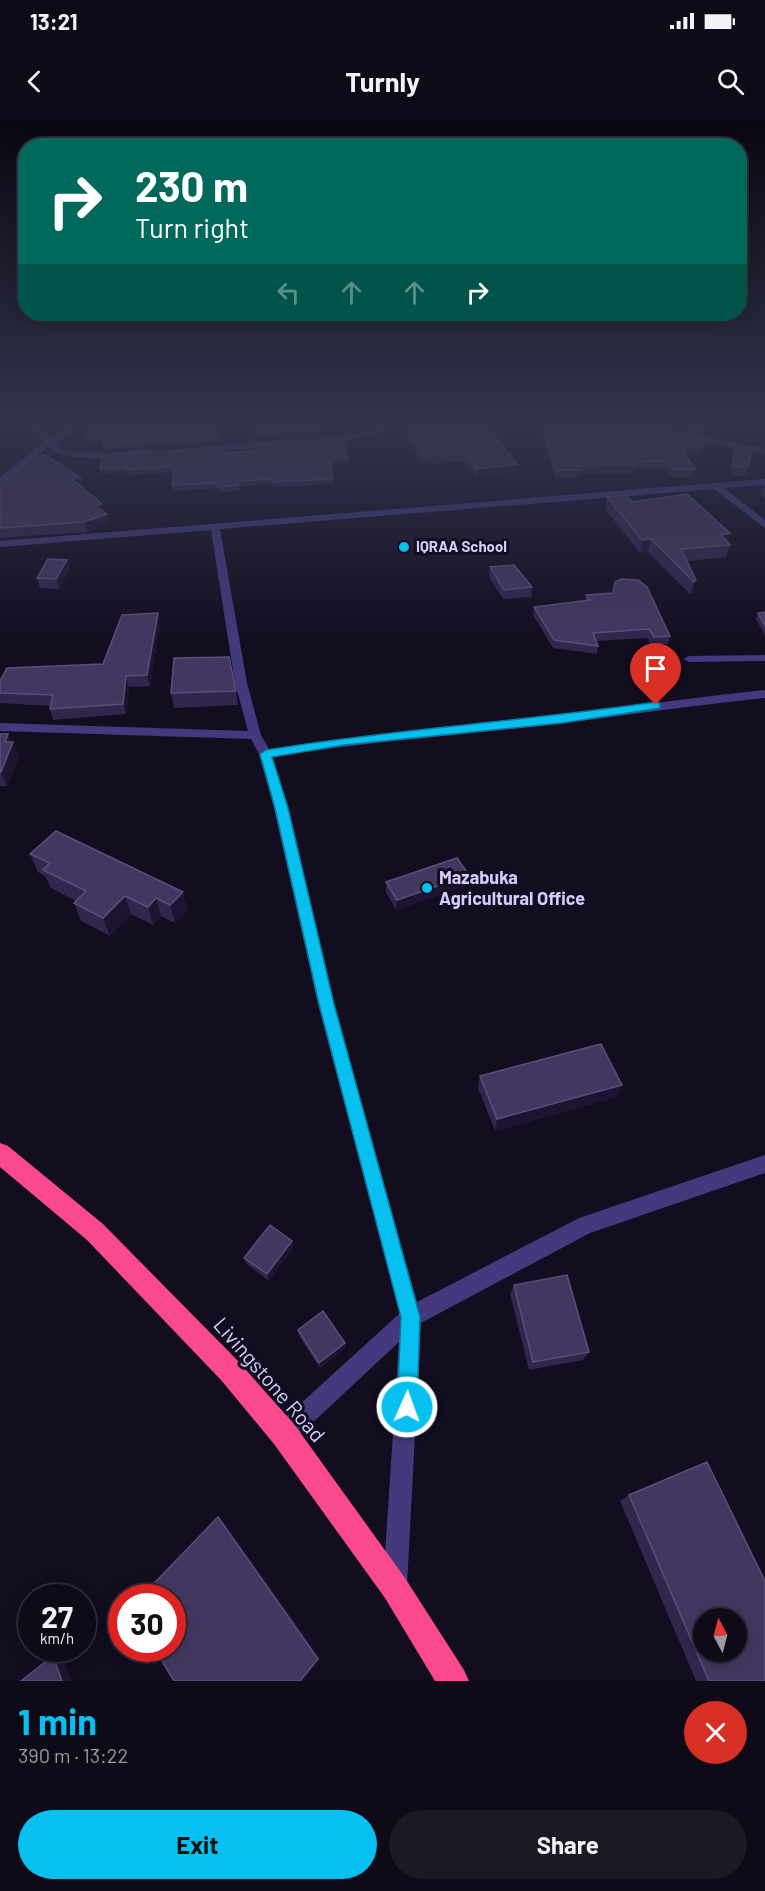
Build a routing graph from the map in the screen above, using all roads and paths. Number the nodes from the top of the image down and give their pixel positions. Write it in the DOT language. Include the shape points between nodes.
graph roads {
  1 [pos="593,497"];
  2 [pos="729,497"];
  3 [pos="765,525"];
  4 [pos="215,527"];
  5 [pos="0,544"];
  6 [pos="765,658"];
  7 [pos="689,659"];
  8 [pos="765,694"];
  9 [pos="0,727"];
  10 [pos="255,735"];
  11 [pos="266,754"];
  12 [pos="0,1153"];
  13 [pos="765,1164"];
  14 [pos="411,1317"];
  15 [pos="285,1434"];
  16 [pos="395,1588"];
  17 [pos="453,1681"];
  1 -- 4 [label="street"];
  2 -- 3 [label="street"];
  4 -- 5 [label="street"];
  4 -- 10 [label="street"];
  6 -- 7 [label="street"];
  8 -- 11 [label="street" via="562,720 344,741"];
  9 -- 10 [label="street"];
  10 -- 11 [label="street"];
  11 -- 14 [label="street" via="326,1004"];
  12 -- 15 [label="highway, Livingstone Road" via="95,1232 230,1371"];
  13 -- 14 [label="street" via="586,1225"];
  14 -- 15 [label="street"];
  14 -- 16 [label="street"];
  15 -- 16 [label="highway, Livingstone Road"];
  16 -- 17 [label="highway, Livingstone Road"];
}
